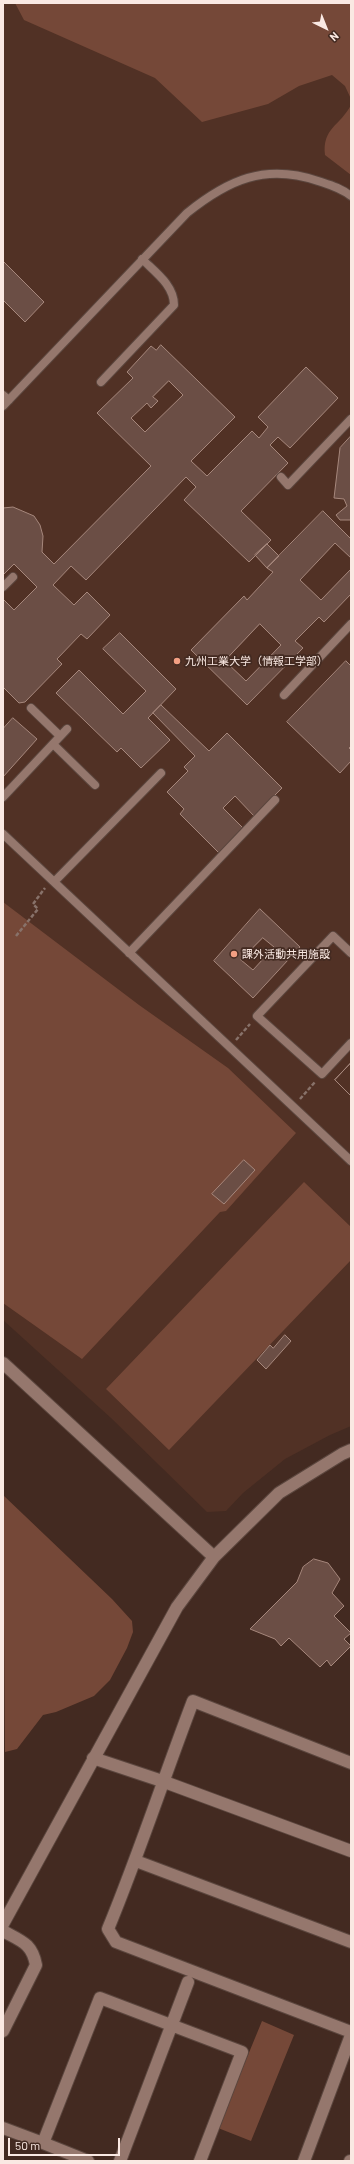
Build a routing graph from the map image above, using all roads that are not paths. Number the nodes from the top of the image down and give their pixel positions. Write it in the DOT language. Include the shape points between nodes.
graph roads {
  1 [pos="351,196"];
  2 [pos="142,259"];
  3 [pos="101,382"];
  4 [pos="5,400"];
  5 [pos="351,419"];
  6 [pos="281,477"];
  7 [pos="13,577"];
  8 [pos="3,587"];
  9 [pos="351,624"];
  10 [pos="284,695"];
  11 [pos="31,708"];
  12 [pos="67,729"];
  13 [pos="60,736"];
  14 [pos="54,744"];
  15 [pos="161,773"];
  16 [pos="95,785"];
  17 [pos="3,796"];
  18 [pos="275,800"];
  19 [pos="3,834"];
  20 [pos="53,881"];
  21 [pos="129,953"];
  22 [pos="351,953"];
  23 [pos="351,1043"];
  24 [pos="351,1161"];
  25 [pos="3,1363"];
  26 [pos="351,1450"];
  27 [pos="214,1557"];
  28 [pos="93,1758"];
  29 [pos="351,1763"];
  30 [pos="162,1781"];
  31 [pos="351,1852"];
  32 [pos="136,1861"];
  33 [pos="3,1924"];
  34 [pos="3,1931"];
  35 [pos="351,1942"];
  36 [pos="188,1982"];
  37 [pos="171,2025"];
  38 [pos="3,2031"];
  39 [pos="351,2034"];
  40 [pos="3,2128"];
  41 [pos="42,2143"];
  42 [pos="88,2161"];
  43 [pos="120,2161"];
  44 [pos="200,2161"];
  45 [pos="304,2161"];
  1 -- 2 [label="lane" via="343,189 299,175 271,172 249,176 208,196"];
  2 -- 3 [label="lane" via="170,288 174,296 174,305"];
  2 -- 4 [label="lane"];
  5 -- 6 [label="lane" via="288,485"];
  7 -- 8 [label="lane"];
  9 -- 10 [label="lane"];
  11 -- 13 [label="lane"];
  12 -- 13 [label="lane"];
  13 -- 14 [label="lane"];
  14 -- 16 [label="lane"];
  14 -- 17 [label="lane"];
  15 -- 20 [label="lane"];
  18 -- 21 [label="lane"];
  19 -- 20 [label="lane"];
  20 -- 21 [label="lane"];
  21 -- 24 [label="lane"];
  22 -- 23 [label="lane" via="333,936 257,1016 322,1074"];
  25 -- 27 [label="street"];
  26 -- 27 [label="street" via="279,1493"];
  27 -- 28 [label="street" via="178,1607"];
  28 -- 30 [label="street"];
  28 -- 33 [label="street"];
  29 -- 30 [label="street" via="193,1701"];
  30 -- 31 [label="street"];
  30 -- 32 [label="street"];
  32 -- 35 [label="street"];
  32 -- 39 [label="street" via="108,1929 116,1942"];
  34 -- 38 [label="street" via="26,1943 34,1953 36,1965"];
  36 -- 37 [label="street"];
  37 -- 41 [label="street" via="100,1998"];
  37 -- 43 [label="street"];
  37 -- 44 [label="street" via="242,2052"];
  39 -- 45 [label="street"];
  40 -- 41 [label="street"];
  41 -- 42 [label="street"];
}
